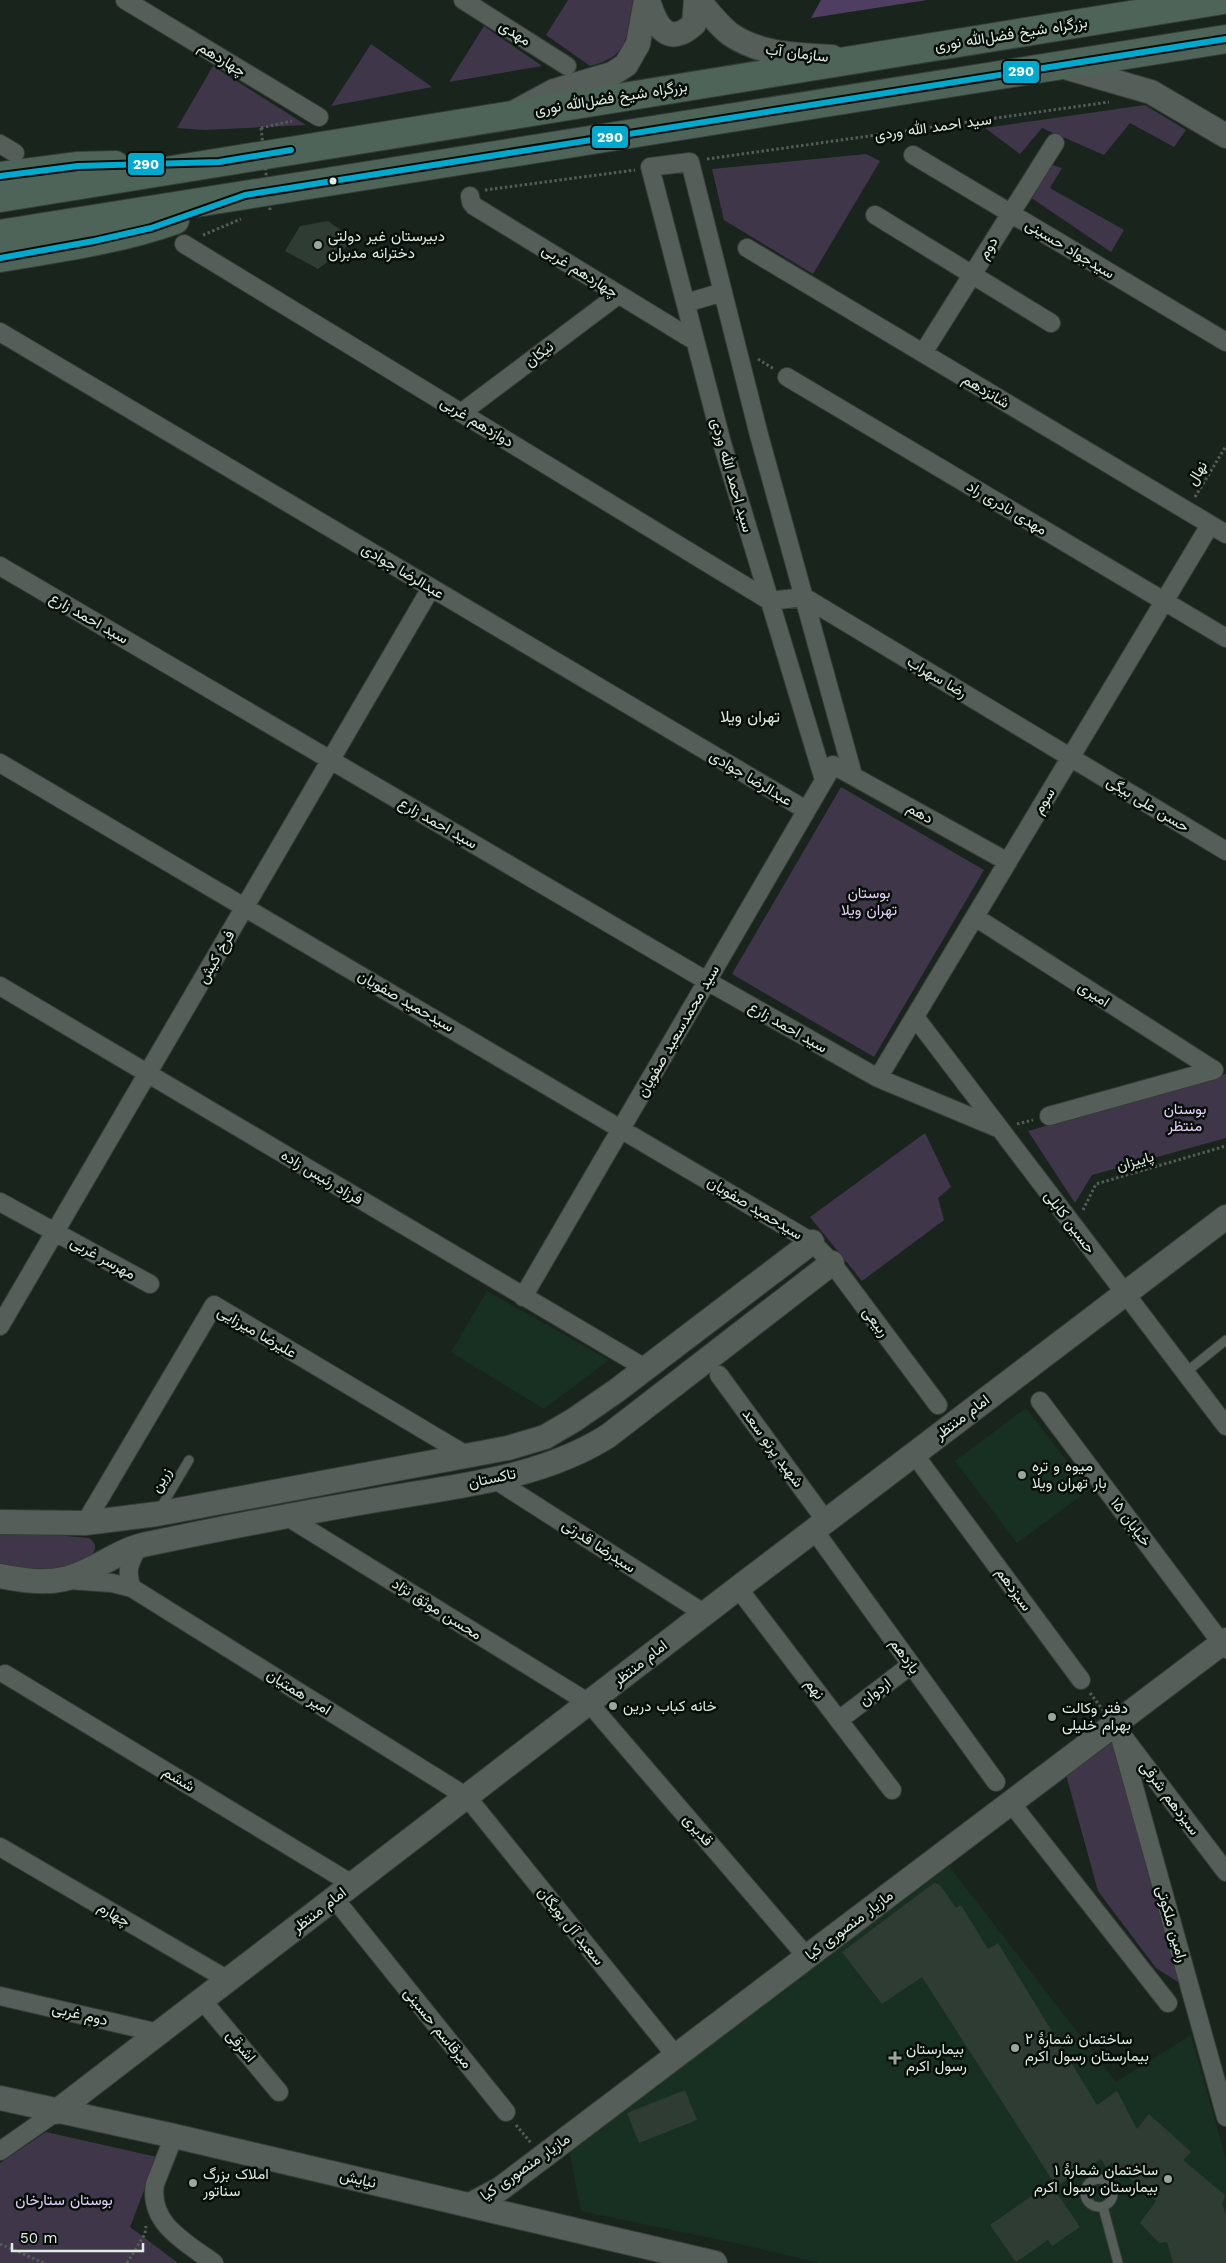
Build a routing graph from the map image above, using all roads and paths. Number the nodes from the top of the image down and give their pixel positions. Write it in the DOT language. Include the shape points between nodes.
graph roads {
  1 [pos="125,0"];
  2 [pos="463,0"];
  3 [pos="647,0"];
  4 [pos="697,0"];
  5 [pos="1223,0"];
  6 [pos="1226,39"];
  7 [pos="854,59"];
  8 [pos="568,66"];
  9 [pos="1061,66"];
  10 [pos="1117,101"];
  11 [pos="510,114"];
  12 [pos="319,117"];
  13 [pos="285,122"];
  14 [pos="1226,136"];
  15 [pos="1055,143"];
  16 [pos="0,144"];
  17 [pos="15,153"];
  18 [pos="913,156"];
  19 [pos="219,162"];
  20 [pos="690,162"];
  21 [pos="650,167"];
  22 [pos="0,176"];
  23 [pos="470,196"];
  24 [pos="0,198"];
  25 [pos="245,206"];
  26 [pos="270,210"];
  27 [pos="1010,213"];
  28 [pos="875,215"];
  29 [pos="0,234"];
  30 [pos="184,244"];
  31 [pos="747,248"];
  32 [pos="0,258"];
  33 [pos="972,275"];
  34 [pos="723,292"];
  35 [pos="618,295"];
  36 [pos="686,304"];
  37 [pos="1051,323"];
  38 [pos="0,332"];
  39 [pos="695,341"];
  40 [pos="1226,342"];
  41 [pos="736,345"];
  42 [pos="923,353"];
  43 [pos="787,377"];
  44 [pos="461,413"];
  45 [pos="1226,446"];
  46 [pos="1187,510"];
  47 [pos="1210,525"];
  48 [pos="1226,534"];
  49 [pos="0,566"];
  50 [pos="431,588"];
  51 [pos="804,597"];
  52 [pos="770,601"];
  53 [pos="1164,601"];
  54 [pos="1226,638"];
  55 [pos="1071,757"];
  56 [pos="331,760"];
  57 [pos="0,763"];
  58 [pos="828,772"];
  59 [pos="853,775"];
  60 [pos="806,810"];
  61 [pos="1226,851"];
  62 [pos="1008,862"];
  63 [pos="245,907"];
  64 [pos="974,918"];
  65 [pos="707,981"];
  66 [pos="0,986"];
  67 [pos="915,1017"];
  68 [pos="147,1074"];
  69 [pos="878,1078"];
  70 [pos="1049,1116"];
  71 [pos="622,1128"];
  72 [pos="1000,1129"];
  73 [pos="1226,1146"];
  74 [pos="0,1202"];
  75 [pos="1226,1216"];
  76 [pos="1074,1227"];
  77 [pos="55,1232"];
  78 [pos="812,1242"];
  79 [pos="832,1263"];
  80 [pos="150,1284"];
  81 [pos="1125,1294"];
  82 [pos="523,1297"];
  83 [pos="0,1326"];
  84 [pos="1226,1340"];
  85 [pos="645,1368"];
  86 [pos="1185,1373"];
  87 [pos="719,1375"];
  88 [pos="664,1392"];
  89 [pos="1040,1401"];
  90 [pos="938,1405"];
  91 [pos="1226,1426"];
  92 [pos="914,1454"];
  93 [pos="466,1455"];
  94 [pos="189,1460"];
  95 [pos="494,1479"];
  96 [pos="233,1499"];
  97 [pos="158,1514"];
  98 [pos="286,1516"];
  99 [pos="0,1522"];
  100 [pos="85,1523"];
  101 [pos="237,1526"];
  102 [pos="820,1526"];
  103 [pos="139,1546"];
  104 [pos="0,1576"];
  105 [pos="64,1579"];
  106 [pos="132,1588"];
  107 [pos="738,1588"];
  108 [pos="704,1614"];
  109 [pos="1225,1644"];
  110 [pos="911,1664"];
  111 [pos="5,1674"];
  112 [pos="1081,1680"];
  113 [pos="589,1702"];
  114 [pos="839,1720"];
  115 [pos="1116,1727"];
  116 [pos="996,1782"];
  117 [pos="892,1790"];
  118 [pos="467,1797"];
  119 [pos="1011,1803"];
  120 [pos="0,1847"];
  121 [pos="1226,1872"];
  122 [pos="343,1891"];
  123 [pos="807,1957"];
  124 [pos="228,1980"];
  125 [pos="0,1996"];
  126 [pos="202,2000"];
  127 [pos="1168,2003"];
  128 [pos="159,2033"];
  129 [pos="676,2056"];
  130 [pos="279,2092"];
  131 [pos="0,2098"];
  132 [pos="56,2112"];
  133 [pos="506,2112"];
  134 [pos="1226,2117"];
  135 [pos="174,2136"];
  136 [pos="0,2151"];
  137 [pos="542,2157"];
  138 [pos="154,2192"];
  139 [pos="470,2205"];
  140 [pos="1103,2207"];
  141 [pos="0,2244"];
  142 [pos="44,2263"];
  143 [pos="126,2263"];
  144 [pos="214,2263"];
  145 [pos="715,2263"];
  146 [pos="1118,2263"];
  1 -- 12 [label="street, چهاردهم"];
  2 -- 8 [label="street, مهدی"];
  3 -- 4 [label="street" via="660,29 676,34 694,24"];
  3 -- 11 [label="street" via="638,44 626,65 612,74 554,91"];
  4 -- 7 [label="street, سازمان آب" via="728,33 744,43 764,50"];
  5 -- 7 [label="highway, بزرگراه شیخ فضل‌الله نوری"];
  6 -- 9 [label="highway"];
  7 -- 11 [label="highway, بزرگراه شیخ فضل‌الله نوری"];
  9 -- 14 [label="street" via="1151,92"];
  9 -- 25 [label="highway"];
  10 -- 20 [label="path, سید احمد الله وردی"];
  11 -- 19 [label="highway, بزرگراه شیخ فضل‌الله نوری"];
  13 -- 26 [label="path, bridge" via="261,128"];
  15 -- 27 [label="street, دوم"];
  16 -- 17 [label="street"];
  18 -- 27 [label="street, سیدجواد حسینی"];
  19 -- 22 [label="highway" via="78,166"];
  19 -- 24 [label="highway, بزرگراه شیخ فضل‌الله نوری"];
  20 -- 21 [label="street"];
  20 -- 34 [label="street"];
  21 -- 23 [label="path" via="479,191"];
  21 -- 36 [label="street, سید احمد الله وردی"];
  23 -- 35 [label="street, چهاردهم غربی" via="474,206"];
  25 -- 29 [label="highway" via="70,222"];
  25 -- 30 [label="path"];
  25 -- 32 [label="highway" via="94,241"];
  27 -- 33 [label="street, دوم"];
  27 -- 40 [label="street, سیدجواد حسینی"];
  28 -- 33 [label="street"];
  30 -- 44 [label="street, دوازدهم غربی"];
  31 -- 42 [label="street, شانزدهم"];
  33 -- 37 [label="street"];
  33 -- 42 [label="street, دوم"];
  34 -- 36 [label="street"];
  34 -- 41 [label="street"];
  35 -- 39 [label="street, چهاردهم غربی"];
  35 -- 44 [label="street, نیکان"];
  36 -- 39 [label="street, سید احمد الله وردی"];
  38 -- 50 [label="street, عبدالرضا جوادی"];
  39 -- 52 [label="street, سید احمد الله وردی"];
  41 -- 43 [label="path"];
  41 -- 51 [label="street"];
  42 -- 46 [label="street, شانزدهم"];
  43 -- 53 [label="street, مهدی نادری راد"];
  44 -- 52 [label="street, دوازدهم غربی"];
  45 -- 46 [label="path, نهال"];
  46 -- 47 [label="street, شانزدهم"];
  47 -- 48 [label="street, شانزدهم"];
  47 -- 53 [label="street, سوم"];
  49 -- 56 [label="street, سید احمد زارع"];
  50 -- 56 [label="street, فرخ کیش"];
  50 -- 60 [label="street, عبدالرضا جوادی"];
  51 -- 52 [label="street"];
  51 -- 55 [label="street, رضا سهراب"];
  51 -- 59 [label="street"];
  52 -- 58 [label="street, سید احمد الله وردی"];
  53 -- 54 [label="street, مهدی نادری راد"];
  53 -- 55 [label="street, سوم"];
  55 -- 61 [label="street, حسن علی بیگی"];
  55 -- 62 [label="street, سوم"];
  56 -- 63 [label="street, فرخ کیش"];
  56 -- 65 [label="street, سید احمد زارع"];
  57 -- 63 [label="street, سیدحمید صفویان"];
  58 -- 59 [label="street, دهم"];
  58 -- 60 [label="street, سید محمدسعید صفویان"];
  59 -- 62 [label="street, دهم"];
  60 -- 65 [label="street, سید محمدسعید صفویان"];
  62 -- 64 [label="street, سوم"];
  63 -- 68 [label="street, فرخ کیش"];
  63 -- 71 [label="street, سیدحمید صفویان"];
  64 -- 67 [label="street, سوم"];
  64 -- 70 [label="street, امیری" via="1214,1070"];
  65 -- 69 [label="street, سید احمد زارع"];
  65 -- 71 [label="street, سید محمدسعید صفویان"];
  66 -- 68 [label="street, فرزاد رئیس زاده"];
  67 -- 69 [label="street, سوم"];
  67 -- 72 [label="street, حسین کابلی"];
  68 -- 77 [label="street, فرخ کیش"];
  68 -- 82 [label="street, فرزاد رئیس زاده"];
  69 -- 72 [label="street, سید احمد زارع"];
  70 -- 72 [label="path"];
  71 -- 78 [label="street, سیدحمید صفویان"];
  71 -- 82 [label="street, سید محمدسعید صفویان"];
  72 -- 76 [label="street, حسین کابلی"];
  73 -- 76 [label="path, پاییزان" via="1096,1184"];
  74 -- 77 [label="street, مهرسر غربی"];
  75 -- 81 [label="street, امام منتظر"];
  76 -- 81 [label="street, حسین کابلی"];
  77 -- 80 [label="street, مهرسر غربی"];
  77 -- 83 [label="street, فرخ کیش"];
  78 -- 79 [label="street, ربیعی"];
  78 -- 85 [label="street, تاکستان"];
  79 -- 88 [label="street, تاکستان"];
  79 -- 90 [label="street, ربیعی"];
  81 -- 86 [label="street, حسین کابلی"];
  81 -- 92 [label="street, امام منتظر"];
  82 -- 85 [label="street, فرزاد رئیس زاده"];
  84 -- 86 [label="lane"];
  85 -- 88 [label="street"];
  85 -- 93 [label="street, تاکستان" via="581,1416 545,1437 508,1448"];
  86 -- 91 [label="street, حسین کابلی"];
  87 -- 102 [label="street, شهید پرتو سعد"];
  88 -- 95 [label="street, تاکستان" via="585,1451"];
  89 -- 109 [label="street, خیابان ۱۵"];
  92 -- 102 [label="street, امام منتظر"];
  92 -- 112 [label="street, سیزدهم"];
  93 -- 96 [label="street, تاکستان"];
  93 -- 100 [label="street, علیرضا میرزایی" via="214,1305"];
  94 -- 97 [label="lane, زرین"];
  95 -- 98 [label="street, تاکستان"];
  95 -- 108 [label="street, سیدرضا قدرتی"];
  96 -- 97 [label="street, تاکستان"];
  96 -- 101 [label="street"];
  97 -- 100 [label="street, تاکستان"];
  98 -- 101 [label="street, تاکستان"];
  98 -- 113 [label="street, محسن موثق نژاد"];
  99 -- 100 [label="street, تاکستان"];
  101 -- 103 [label="street, تاکستان"];
  102 -- 107 [label="street, امام منتظر"];
  102 -- 110 [label="street, یازدهم"];
  103 -- 105 [label="street, تاکستان"];
  103 -- 106 [label="street" via="129,1563"];
  104 -- 105 [label="street" via="44,1581"];
  105 -- 106 [label="street, امیر همتیان"];
  106 -- 118 [label="street, امیر همتیان"];
  107 -- 108 [label="street, امام منتظر"];
  107 -- 114 [label="street, نهم"];
  108 -- 113 [label="street, امام منتظر"];
  109 -- 115 [label="street, مازیار منصوری کیا"];
  110 -- 114 [label="street, اردوان"];
  110 -- 116 [label="street, یازدهم"];
  111 -- 122 [label="street, ششم"];
  112 -- 115 [label="path"];
  113 -- 118 [label="street, امام منتظر"];
  113 -- 123 [label="street, قدیری"];
  114 -- 117 [label="street, نهم"];
  115 -- 119 [label="street, مازیار منصوری کیا"];
  115 -- 121 [label="street, سیزدهم شرقی"];
  115 -- 134 [label="street, رامین ملکوتی"];
  118 -- 122 [label="street, امام منتظر"];
  118 -- 129 [label="street, سعید آل بویگان"];
  119 -- 123 [label="street, مازیار منصوری کیا"];
  119 -- 127 [label="street"];
  120 -- 124 [label="street, چهارم"];
  122 -- 124 [label="street, امام منتظر"];
  122 -- 133 [label="street, میرقاسم حسینی"];
  123 -- 129 [label="street, مازیار منصوری کیا"];
  124 -- 126 [label="street, امام منتظر"];
  125 -- 128 [label="street, دوم غربی"];
  126 -- 128 [label="street, امام منتظر"];
  126 -- 130 [label="street, اشرقی"];
  128 -- 132 [label="street, امام منتظر"];
  129 -- 137 [label="street, مازیار منصوری کیا"];
  131 -- 132 [label="street, نیایش"];
  132 -- 135 [label="street, نیایش"];
  132 -- 136 [label="street"];
  133 -- 137 [label="path"];
  135 -- 138 [label="street"];
  135 -- 139 [label="street, نیایش"];
  137 -- 139 [label="street, مازیار منصوری کیا" via="500,2189"];
  138 -- 143 [label="path" via="145,2234"];
  138 -- 144 [label="street" via="156,2209 166,2227"];
  139 -- 145 [label="street, نیایش"];
  140 -- 146 [label="lane"];
  141 -- 142 [label="path"];
}
